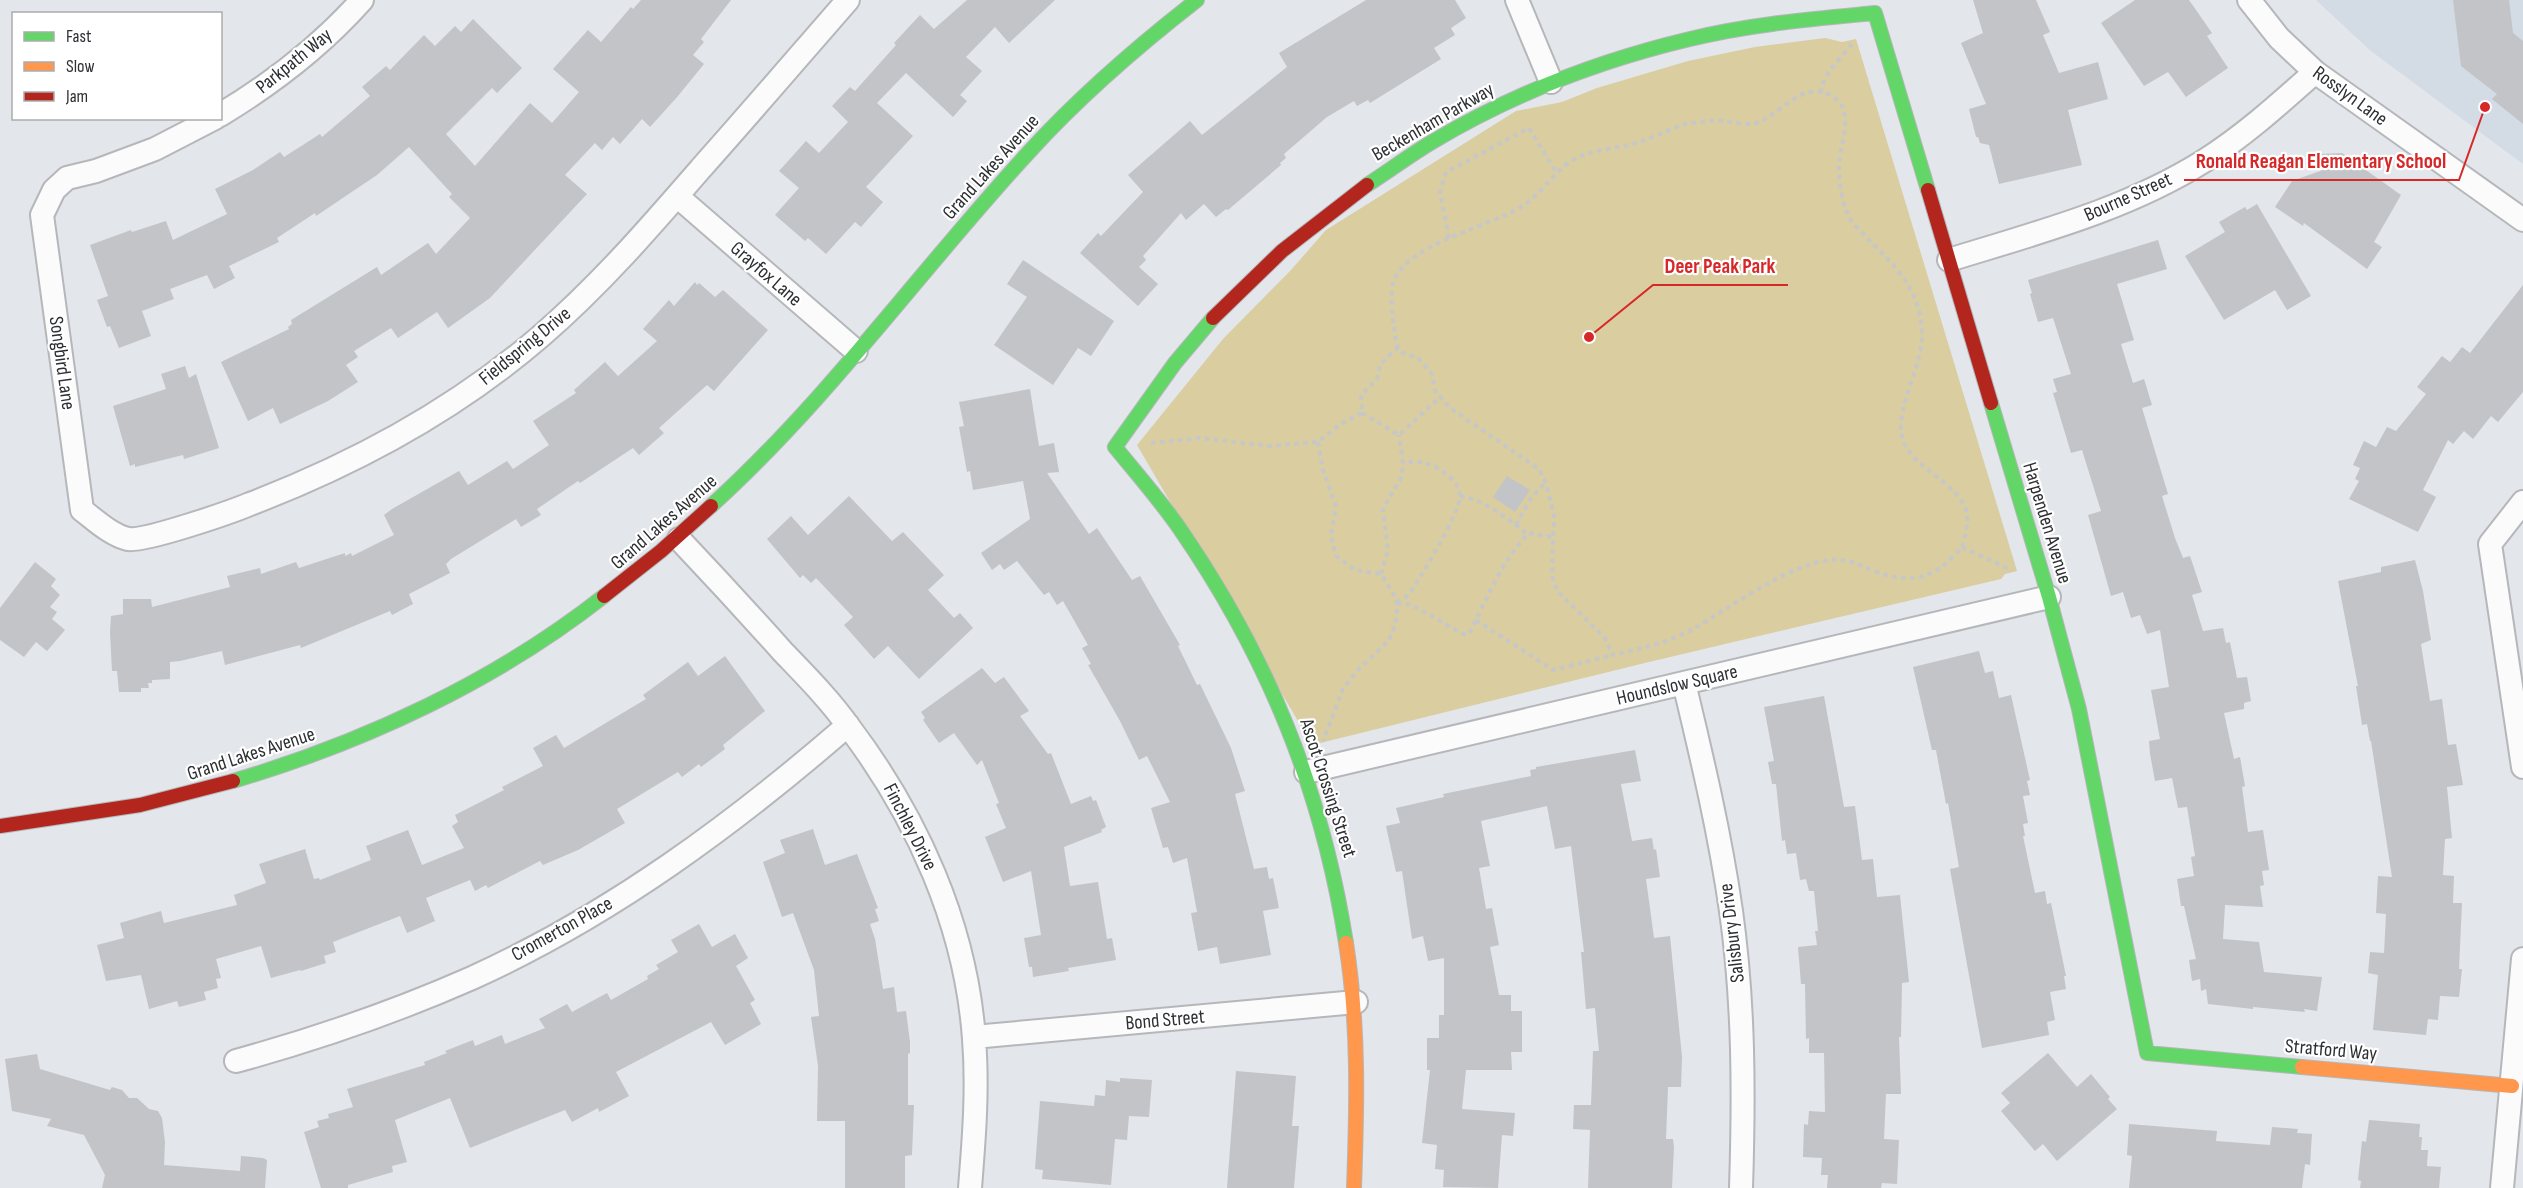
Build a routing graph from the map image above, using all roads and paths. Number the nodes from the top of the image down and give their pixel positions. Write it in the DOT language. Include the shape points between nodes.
graph roads {
  1 [pos="362,0"];
  2 [pos="848,0"];
  3 [pos="1197,0"];
  4 [pos="1517,0"];
  5 [pos="2249,0"];
  6 [pos="1875,13"];
  7 [pos="2315,72"];
  8 [pos="1551,82"];
  9 [pos="1821,93"];
  10 [pos="222,114"];
  11 [pos="211,120"];
  12 [pos="1557,174"];
  13 [pos="677,196"];
  14 [pos="2523,219"];
  15 [pos="1449,238"];
  16 [pos="1949,260"];
  17 [pos="1398,347"];
  18 [pos="856,351"];
  19 [pos="1440,397"];
  20 [pos="1362,413"];
  21 [pos="1399,435"];
  22 [pos="1318,442"];
  23 [pos="1115,447"];
  24 [pos="1403,464"];
  25 [pos="1546,483"];
  26 [pos="1460,496"];
  27 [pos="2523,502"];
  28 [pos="1516,525"];
  29 [pos="104,527"];
  30 [pos="1528,535"];
  31 [pos="1553,537"];
  32 [pos="679,539"];
  33 [pos="1962,547"];
  34 [pos="1381,574"];
  35 [pos="2049,597"];
  36 [pos="1396,603"];
  37 [pos="2020,604"];
  38 [pos="1476,620"];
  39 [pos="1614,655"];
  40 [pos="1684,683"];
  41 [pos="849,725"];
  42 [pos="2523,767"];
  43 [pos="1310,771"];
  44 [pos="0,826"];
  45 [pos="2523,960"];
  46 [pos="1356,1002"];
  47 [pos="974,1037"];
  48 [pos="2147,1053"];
  49 [pos="236,1061"];
  50 [pos="2512,1086"];
  51 [pos="970,1188"];
  52 [pos="1354,1188"];
  53 [pos="1741,1188"];
  54 [pos="2502,1188"];
  1 -- 10 [label="street, Parkpath Way" via="305,56"];
  2 -- 13 [label="street, Fieldspring Drive"];
  3 -- 18 [label="street, Grand Lakes Avenue" via="1095,84 1037,142"];
  4 -- 8 [label="street"];
  5 -- 7 [label="street, Rosslyn Lane" via="2278,38"];
  6 -- 8 [label="street, Beckenham Parkway" via="1770,22 1690,38"];
  6 -- 9 [label="path" via="1828,75"];
  6 -- 16 [label="street, Harpenden Avenue"];
  7 -- 14 [label="street, Rosslyn Lane"];
  7 -- 16 [label="street, Bourne Street" via="2254,126 2204,161 2150,191 2094,214"];
  8 -- 23 [label="street, Beckenham Parkway" via="1442,135 1320,218 1259,271 1214,318 1162,380"];
  9 -- 12 [label="path" via="1802,95 1758,123 1700,122 1634,144 1613,146 1573,160"];
  9 -- 33 [label="path" via="1839,102 1844,111 1839,167 1849,219 1903,275 1919,311 1919,361 1900,430 1912,456 1958,498 1966,511 1968,525"];
  11 -- 29 [label="street, Songbird Lane" via="154,149 67,178 54,190 42,215 82,510"];
  12 -- 15 [label="path" via="1521,207"];
  12 -- 15 [label="path" via="1529,128 1446,172 1440,192"];
  13 -- 18 [label="street, Grayfox Lane"];
  13 -- 29 [label="street, Fieldspring Drive" via="597,284 539,337 473,389 417,425 358,458 234,510 129,539"];
  15 -- 17 [label="path" via="1416,257 1400,270 1393,283 1391,298"];
  16 -- 35 [label="street, Harpenden Avenue"];
  17 -- 19 [label="path" via="1400,352 1418,358 1432,374"];
  17 -- 20 [label="path" via="1380,365 1377,379 1361,395"];
  18 -- 32 [label="street, Grand Lakes Avenue" via="744,477"];
  19 -- 21 [label="path"];
  19 -- 25 [label="path" via="1450,408 1539,469"];
  20 -- 21 [label="path"];
  20 -- 22 [label="path"];
  21 -- 24 [label="path"];
  22 -- 23 [label="path" via="1269,446 1200,438"];
  22 -- 34 [label="path" via="1336,506 1331,536 1336,556 1355,570"];
  23 -- 43 [label="street, Ascot Crossing Street" via="1181,531 1218,588 1267,678"];
  24 -- 26 [label="path" via="1420,460 1437,468 1457,485"];
  24 -- 34 [label="path" via="1402,476 1383,509 1388,550"];
  25 -- 28 [label="path" via="1531,498"];
  25 -- 31 [label="path" via="1554,516"];
  26 -- 28 [label="path" via="1487,505"];
  26 -- 36 [label="path" via="1449,526 1409,594"];
  27 -- 42 [label="street" via="2490,544"];
  28 -- 30 [label="path"];
  30 -- 31 [label="path"];
  30 -- 38 [label="path" via="1504,568"];
  31 -- 39 [label="path" via="1552,576 1557,591 1604,637"];
  32 -- 41 [label="street, Finchley Drive"];
  32 -- 44 [label="street, Grand Lakes Avenue" via="571,622 483,677 341,746 184,796 103,813"];
  33 -- 37 [label="path" via="2009,569"];
  33 -- 39 [label="path" via="1931,575 1916,578 1879,573 1843,560 1812,564 1774,580 1674,638"];
  34 -- 36 [label="path"];
  35 -- 37 [label="street, Houndslow Square"];
  35 -- 48 [label="street, Harpenden Avenue" via="2079,709"];
  36 -- 38 [label="path" via="1412,605 1463,634 1469,634"];
  36 -- 43 [label="path" via="1395,625 1389,640 1343,689"];
  37 -- 40 [label="street, Houndslow Square"];
  38 -- 39 [label="path" via="1553,670"];
  40 -- 43 [label="street, Houndslow Square"];
  40 -- 53 [label="street, Salisbury Drive" via="1715,818 1731,912 1741,1010"];
  41 -- 47 [label="street, Finchley Drive" via="885,776 940,887 958,946"];
  41 -- 49 [label="street, Cromerton Place" via="714,835 641,885 558,934 473,977 384,1014"];
  43 -- 46 [label="street, Ascot Crossing Street" via="1346,925"];
  45 -- 50 [label="street"];
  46 -- 47 [label="street, Bond Street"];
  46 -- 52 [label="street, Ascot Crossing Street" via="1359,1135"];
  47 -- 51 [label="street, Finchley Drive" via="976,1114"];
  48 -- 50 [label="street, Stratford Way"];
  50 -- 54 [label="street"];
}
